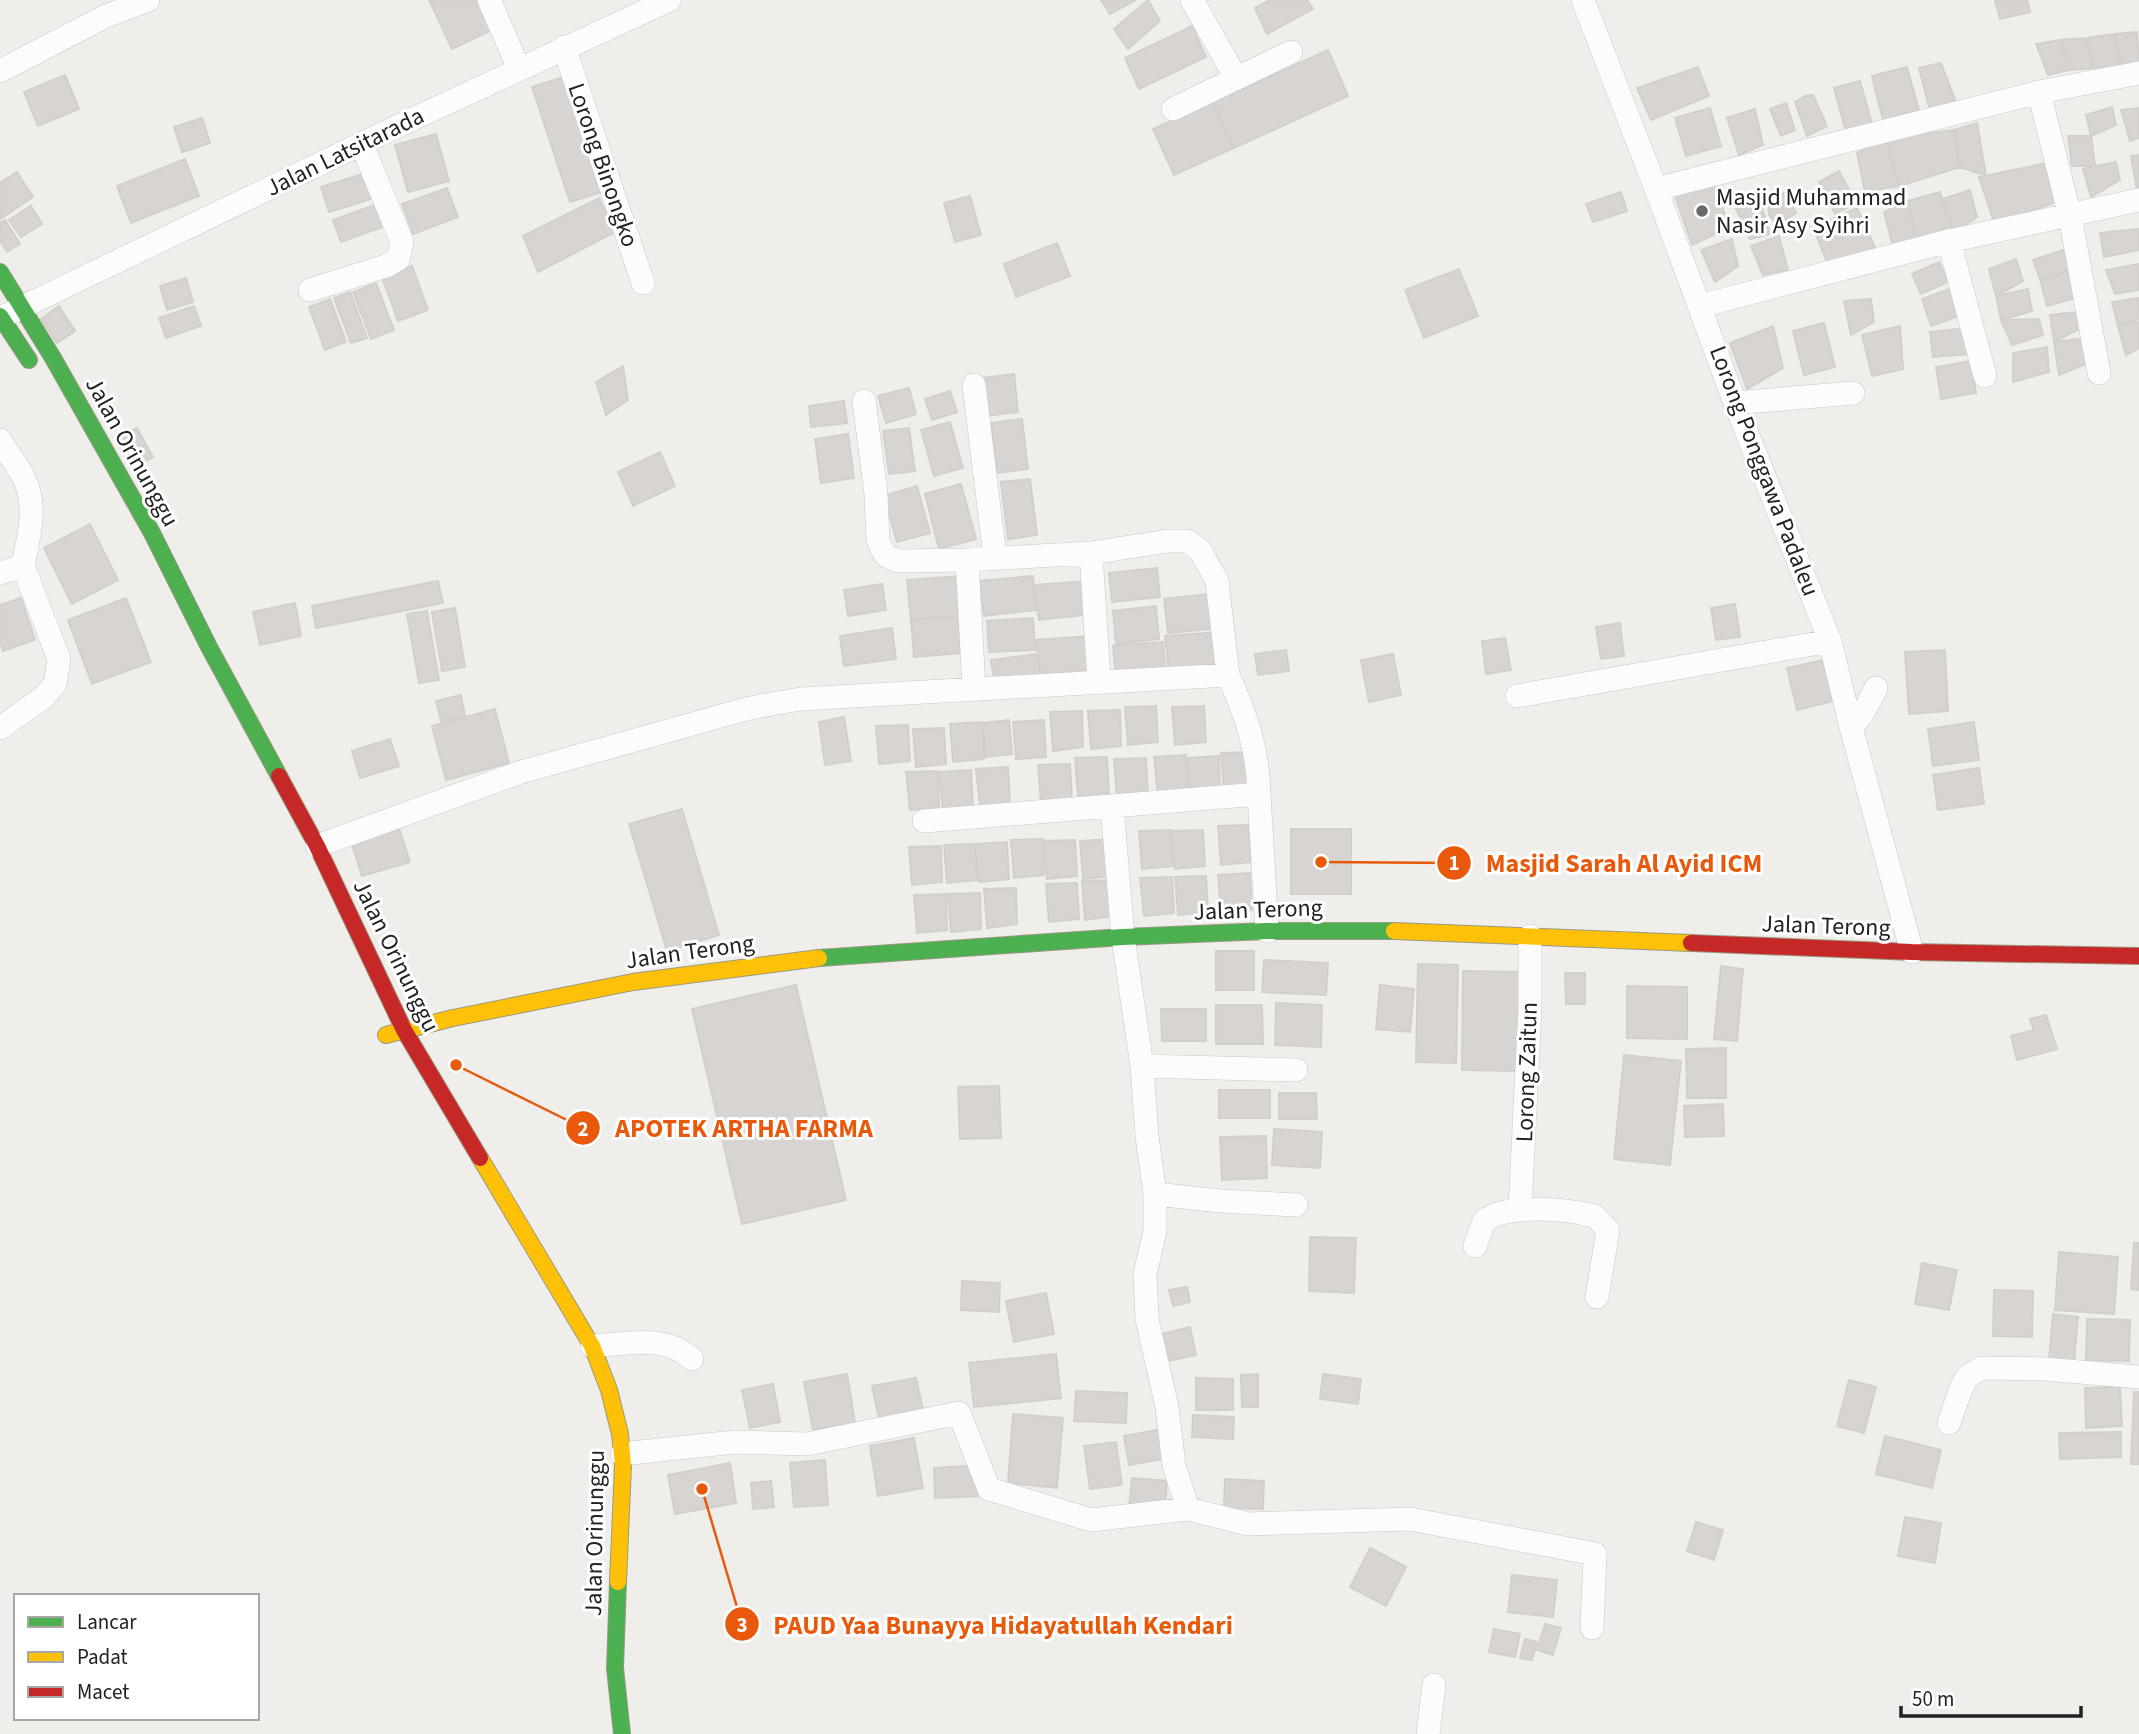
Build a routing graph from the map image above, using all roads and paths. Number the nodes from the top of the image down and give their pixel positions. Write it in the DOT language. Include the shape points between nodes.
graph roads {
  1 [pos="148,0"];
  2 [pos="489,0"];
  3 [pos="669,0"];
  4 [pos="1192,0"];
  5 [pos="1583,0"];
  6 [pos="564,47"];
  7 [pos="1291,52"];
  8 [pos="519,69"];
  9 [pos="0,71"];
  10 [pos="2139,73"];
  11 [pos="1236,78"];
  12 [pos="2039,93"];
  13 [pos="1173,109"];
  14 [pos="362,145"];
  15 [pos="1656,189"];
  16 [pos="2139,200"];
  17 [pos="2070,216"];
  18 [pos="1950,241"];
  19 [pos="0,271"];
  20 [pos="643,283"];
  21 [pos="310,290"];
  22 [pos="22,306"];
  23 [pos="1700,306"];
  24 [pos="1,316"];
  25 [pos="35,370"];
  26 [pos="2099,373"];
  27 [pos="1985,376"];
  28 [pos="974,385"];
  29 [pos="1853,393"];
  30 [pos="864,401"];
  31 [pos="1735,403"];
  32 [pos="0,440"];
  33 [pos="99,473"];
  34 [pos="1091,552"];
  35 [pos="995,557"];
  36 [pos="967,560"];
  37 [pos="23,566"];
  38 [pos="0,573"];
  39 [pos="190,620"];
  40 [pos="1830,640"];
  41 [pos="203,648"];
  42 [pos="1228,674"];
  43 [pos="1099,681"];
  44 [pos="1876,688"];
  45 [pos="974,689"];
  46 [pos="1517,696"];
  47 [pos="1851,727"];
  48 [pos="0,728"];
  49 [pos="236,731"];
  50 [pos="1259,794"];
  51 [pos="1112,806"];
  52 [pos="924,821"];
  53 [pos="317,846"];
  54 [pos="1267,931"];
  55 [pos="1530,936"];
  56 [pos="1123,937"];
  57 [pos="1912,952"];
  58 [pos="2139,956"];
  59 [pos="404,1030"];
  60 [pos="386,1035"];
  61 [pos="1142,1066"];
  62 [pos="1296,1070"];
  63 [pos="1155,1194"];
  64 [pos="1296,1205"];
  65 [pos="1520,1208"];
  66 [pos="1475,1246"];
  67 [pos="1597,1297"];
  68 [pos="592,1346"];
  69 [pos="692,1359"];
  70 [pos="2139,1377"];
  71 [pos="1949,1423"];
  72 [pos="622,1454"];
  73 [pos="1188,1510"];
  74 [pos="1592,1628"];
  75 [pos="1434,1685"];
  76 [pos="622,1734"];
  77 [pos="1428,1734"];
  1 -- 9 [label="street" via="106,16"];
  2 -- 8 [label="street"];
  3 -- 6 [label="street, Jalan Latsitarada"];
  4 -- 11 [label="street"];
  5 -- 15 [label="street, Lorong Ponggawa Padaleu"];
  6 -- 8 [label="street, Jalan Latsitarada"];
  6 -- 20 [label="street, Lorong Binongko"];
  7 -- 11 [label="street"];
  8 -- 14 [label="street, Jalan Latsitarada"];
  10 -- 12 [label="street"];
  11 -- 13 [label="street"];
  12 -- 15 [label="street"];
  12 -- 17 [label="street"];
  14 -- 21 [label="street" via="402,242 398,259"];
  14 -- 22 [label="street, Jalan Latsitarada"];
  15 -- 23 [label="street, Lorong Ponggawa Padaleu"];
  16 -- 17 [label="street"];
  17 -- 18 [label="street"];
  17 -- 26 [label="street"];
  18 -- 23 [label="street"];
  18 -- 27 [label="street"];
  19 -- 22 [label="street, Jalan Orinunggu"];
  22 -- 24 [label="street, Jalan Latsitarada"];
  22 -- 39 [label="street, Jalan Orinunggu" via="152,533"];
  23 -- 31 [label="street, Lorong Ponggawa Padaleu"];
  24 -- 25 [label="street"];
  28 -- 35 [label="street"];
  29 -- 31 [label="street"];
  30 -- 36 [label="street" via="878,540 885,555 898,561"];
  31 -- 40 [label="street, Lorong Ponggawa Padaleu"];
  32 -- 37 [label="street" via="26,482 32,505"];
  33 -- 39 [label="street, Jalan Orinunggu"];
  34 -- 35 [label="street"];
  34 -- 42 [label="street" via="1168,541 1187,541 1200,550 1217,581"];
  34 -- 43 [label="street"];
  35 -- 36 [label="street"];
  36 -- 45 [label="street"];
  37 -- 38 [label="street"];
  37 -- 48 [label="street" via="59,659 55,684 44,697"];
  39 -- 41 [label="street, Jalan Orinunggu"];
  40 -- 46 [label="street"];
  40 -- 47 [label="street, Lorong Ponggawa Padaleu"];
  41 -- 49 [label="street, Jalan Orinunggu"];
  41 -- 53 [label="street, Jalan Orinunggu"];
  42 -- 43 [label="street"];
  42 -- 50 [label="street" via="1252,735"];
  43 -- 45 [label="street"];
  44 -- 47 [label="street"];
  45 -- 53 [label="street" via="801,699 746,709 521,772"];
  47 -- 57 [label="street, Lorong Ponggawa Padaleu"];
  50 -- 51 [label="street"];
  50 -- 54 [label="street"];
  51 -- 52 [label="street"];
  51 -- 56 [label="street"];
  53 -- 59 [label="street, Jalan Orinunggu"];
  54 -- 55 [label="street, Jalan Terong"];
  54 -- 56 [label="street, Jalan Terong"];
  55 -- 57 [label="street, Jalan Terong"];
  55 -- 65 [label="street, Lorong Zaitun"];
  56 -- 59 [label="street, Jalan Terong" via="791,960 633,982"];
  56 -- 61 [label="street"];
  57 -- 58 [label="street, Jalan Terong"];
  59 -- 60 [label="street, Jalan Terong"];
  59 -- 68 [label="street, Jalan Orinunggu"];
  61 -- 62 [label="street"];
  61 -- 63 [label="street"];
  63 -- 64 [label="street"];
  63 -- 73 [label="street" via="1155,1231 1145,1274 1147,1319 1167,1407 1174,1466"];
  65 -- 66 [label="street" via="1484,1221"];
  65 -- 67 [label="street" via="1589,1214 1608,1230"];
  68 -- 69 [label="street" via="669,1344"];
  68 -- 72 [label="street, Jalan Orinunggu" via="615,1411"];
  70 -- 71 [label="street" via="1981,1368 1967,1377"];
  72 -- 73 [label="street" via="734,1442 807,1444 958,1413 989,1489 1091,1520"];
  72 -- 76 [label="street, Jalan Orinunggu" via="615,1658"];
  73 -- 74 [label="street" via="1248,1524 1410,1520 1595,1554"];
  75 -- 77 [label="street"];
}
